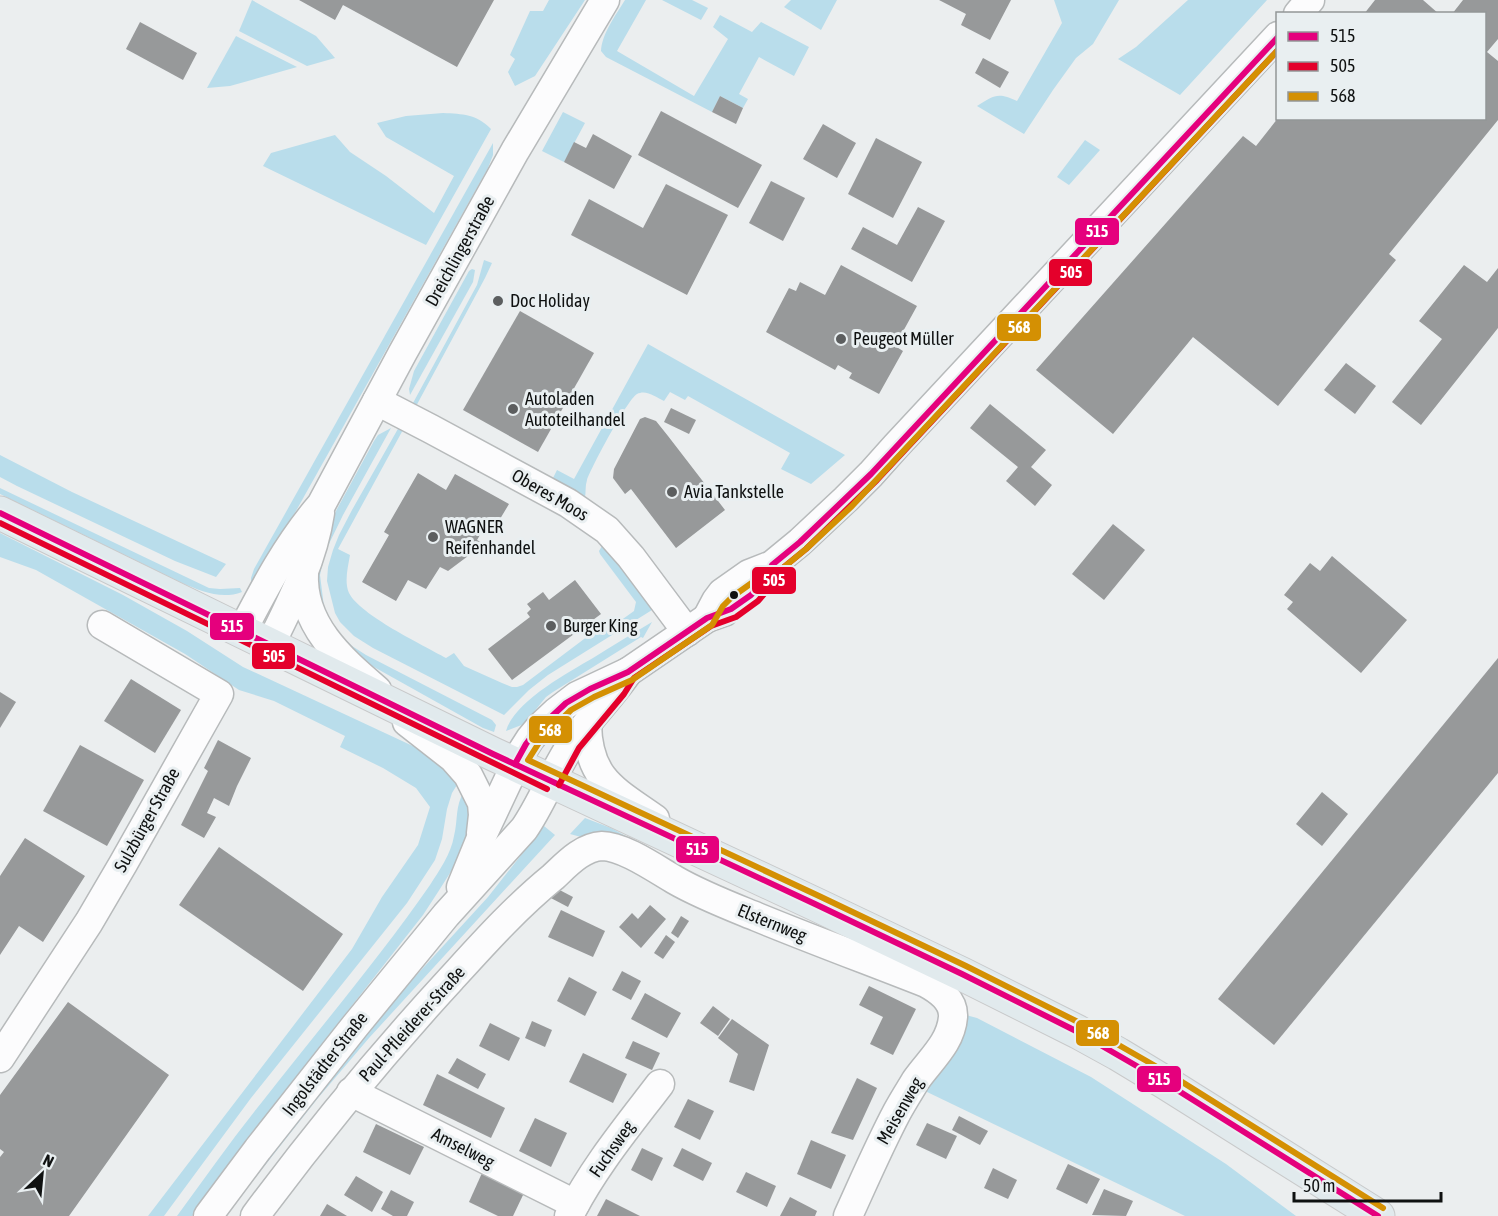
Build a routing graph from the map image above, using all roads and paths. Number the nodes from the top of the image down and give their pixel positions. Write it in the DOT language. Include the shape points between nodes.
graph roads {
  1 [pos="605,0"];
  2 [pos="1310,0"];
  3 [pos="1300,12"];
  4 [pos="1276,38"];
  5 [pos="377,401"];
  6 [pos="321,505"];
  7 [pos="0,513"];
  8 [pos="304,572"];
  9 [pos="102,625"];
  10 [pos="697,625"];
  11 [pos="242,631"];
  12 [pos="270,645"];
  13 [pos="628,672"];
  14 [pos="374,696"];
  15 [pos="408,713"];
  16 [pos="587,724"];
  17 [pos="516,764"];
  18 [pos="551,782"];
  19 [pos="481,838"];
  20 [pos="692,846"];
  21 [pos="587,849"];
  22 [pos="446,915"];
  23 [pos="952,1007"];
  24 [pos="0,1058"];
  25 [pos="660,1084"];
  26 [pos="351,1092"];
  27 [pos="572,1210"];
  28 [pos="208,1216"];
  29 [pos="255,1216"];
  30 [pos="848,1216"];
  31 [pos="1378,1216"];
  1 -- 5 [label="street, Dreichlingerstraße" via="515,151"];
  2 -- 3 [label="street"];
  4 -- 10 [label="street, Ingolstädter Straße" via="872,474 772,565 749,574 726,590"];
  5 -- 6 [label="street, Dreichlingerstraße"];
  5 -- 10 [label="street, Oberes Moos" via="567,503 607,530"];
  6 -- 8 [label="street, Dreichlingerstraße"];
  6 -- 11 [label="street, Dreichlingerstraße" via="289,548"];
  7 -- 11 [label="main road"];
  8 -- 12 [label="street, Dreichlingerstraße"];
  8 -- 15 [label="street" via="309,608 323,637 354,670"];
  9 -- 24 [label="street, Sulzbürger Straße" via="219,694 89,922"];
  10 -- 13 [label="street, Ingolstädter Straße"];
  11 -- 12 [label="main road"];
  12 -- 14 [label="main road"];
  13 -- 16 [label="street, Ingolstädter Straße"];
  13 -- 17 [label="street, Ingolstädter Straße" via="566,703 526,744"];
  14 -- 15 [label="main road"];
  14 -- 19 [label="street" via="453,758 468,775 483,808"];
  15 -- 17 [label="main road"];
  16 -- 18 [label="street, Ingolstädter Straße"];
  16 -- 20 [label="street" via="595,768 609,785"];
  17 -- 18 [label="main road"];
  17 -- 19 [label="street, Ingolstädter Straße"];
  18 -- 20 [label="main road"];
  18 -- 22 [label="street, Ingolstädter Straße" via="524,829"];
  19 -- 22 [label="street, Ingolstädter Straße"];
  20 -- 31 [label="main road" via="962,974 1118,1054"];
  21 -- 23 [label="street, Elsternweg" via="604,846 630,854 728,906 926,983"];
  21 -- 26 [label="street, Paul-Pfleiderer-Straße" via="503,922"];
  22 -- 28 [label="street, Ingolstädter Straße"];
  23 -- 30 [label="street, Meisenweg" via="949,1034 898,1110"];
  25 -- 27 [label="street, Fuchsweg" via="620,1136"];
  26 -- 27 [label="street, Amselweg"];
  26 -- 29 [label="street, Paul-Pfleiderer-Straße"];
}
